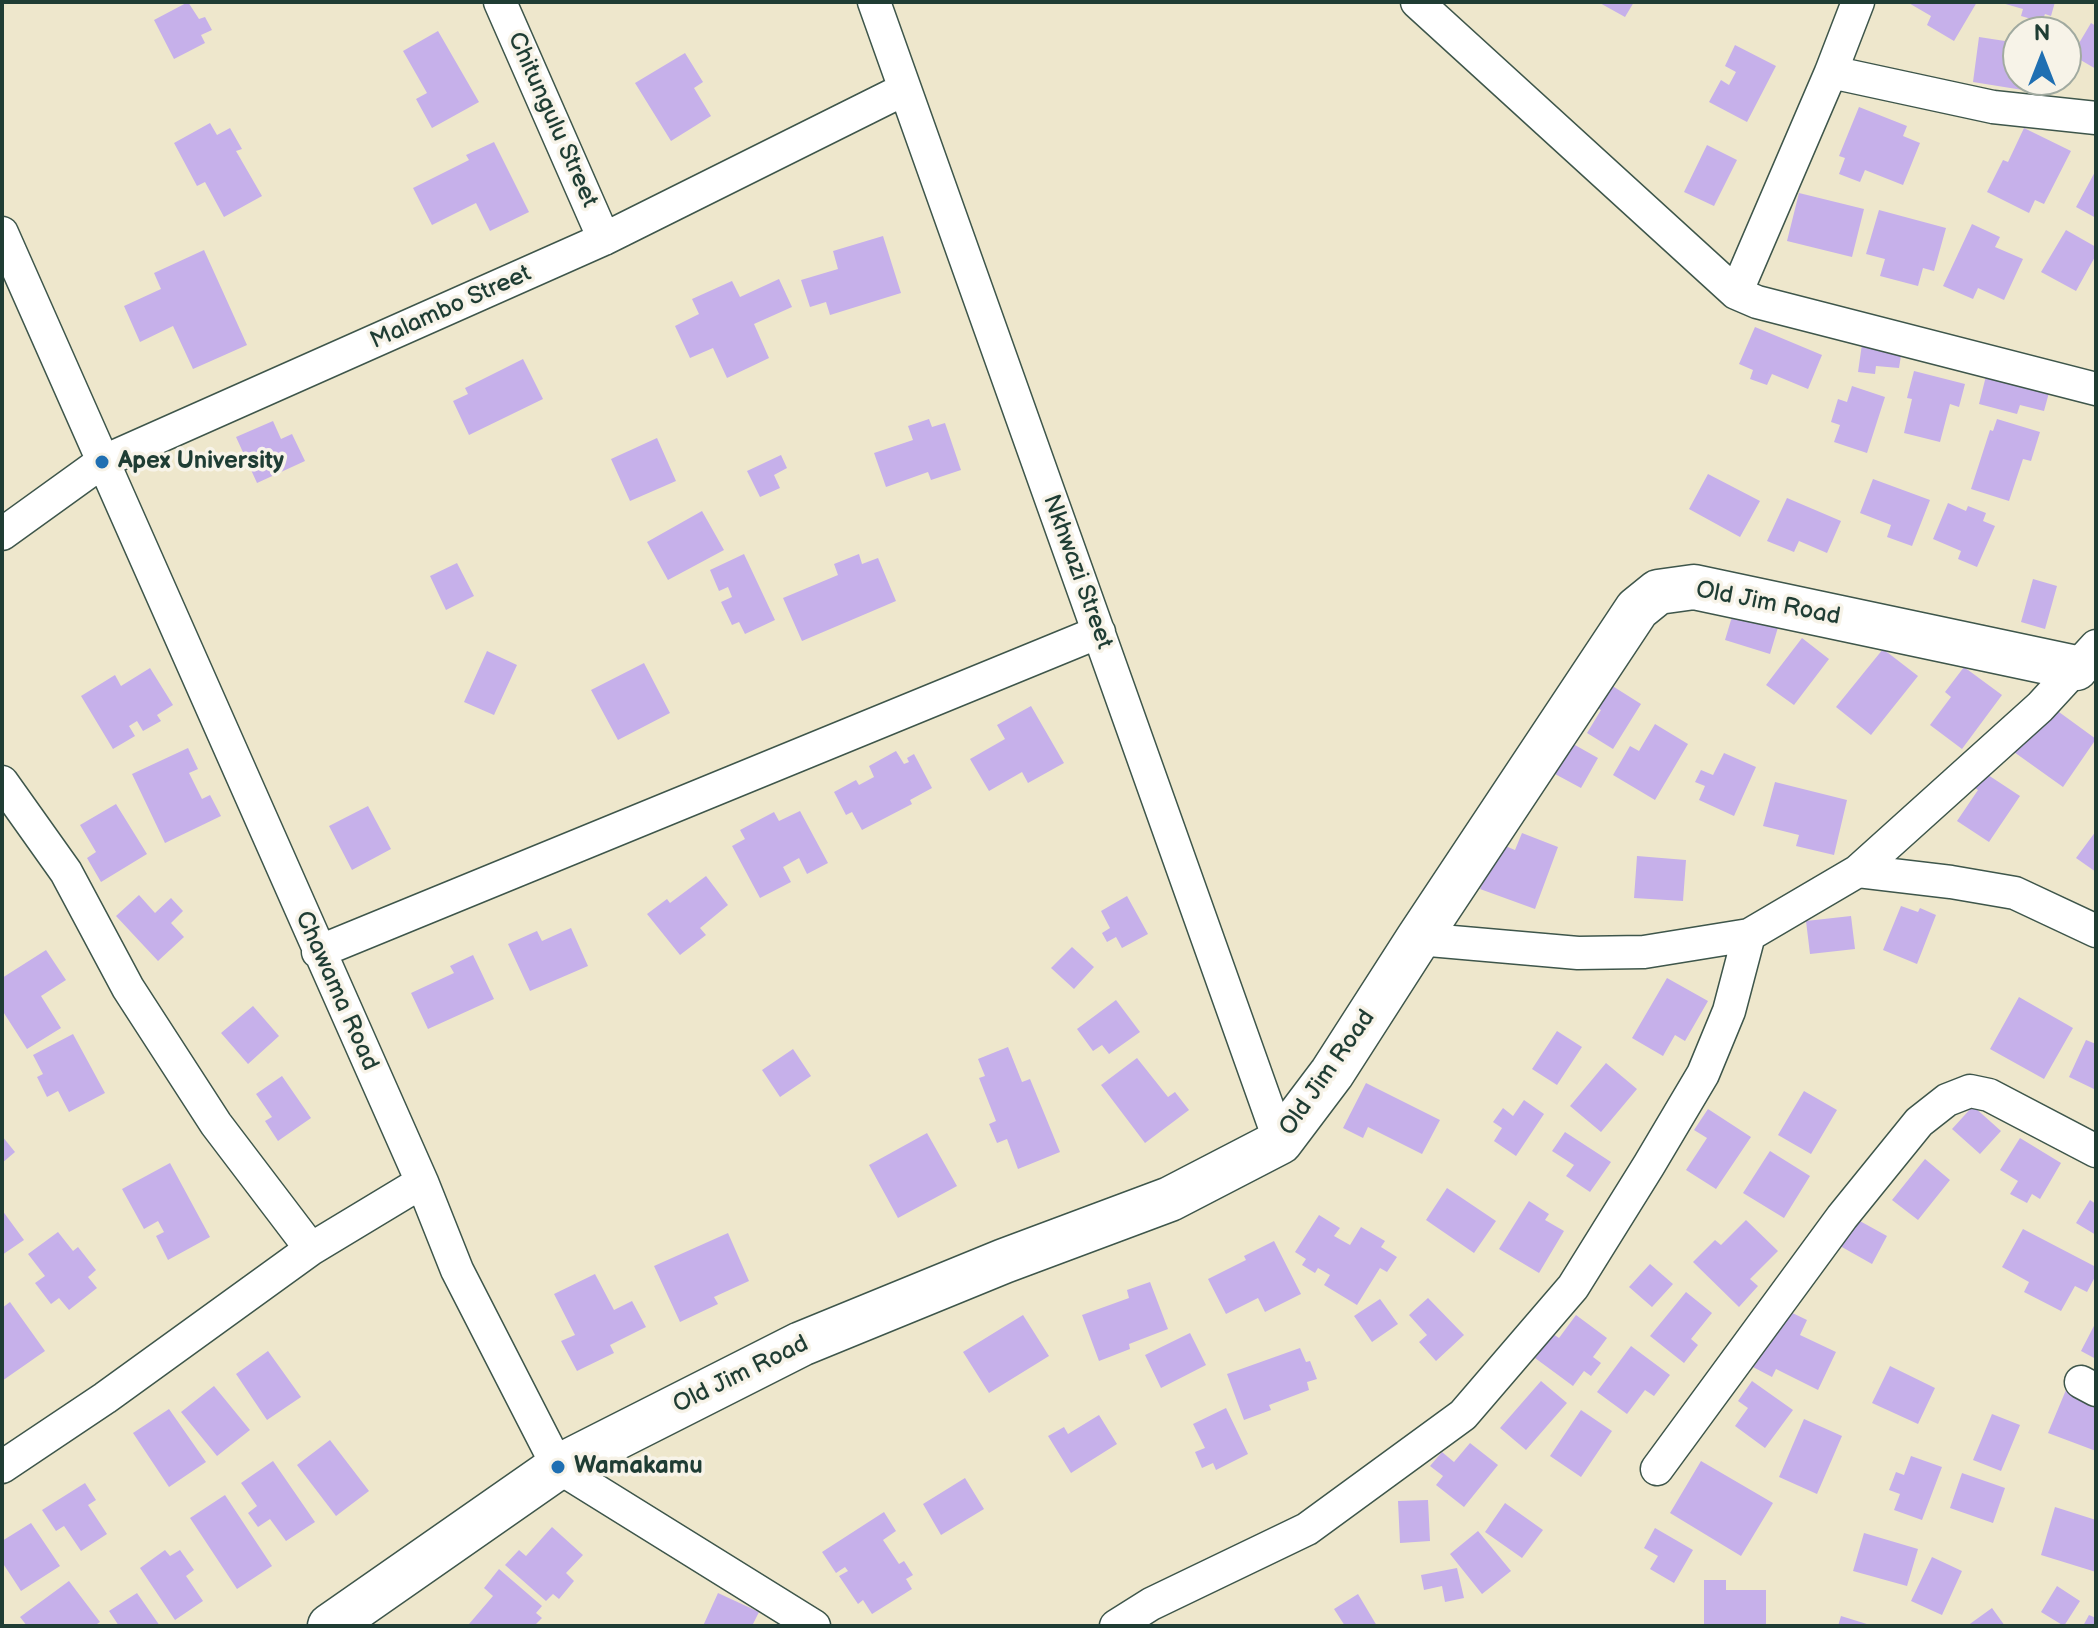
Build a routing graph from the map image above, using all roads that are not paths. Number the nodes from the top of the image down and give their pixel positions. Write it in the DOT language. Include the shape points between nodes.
graph roads {
  1 [pos="500,2"];
  2 [pos="874,2"];
  3 [pos="1417,2"];
  4 [pos="1858,2"];
  5 [pos="1831,72"];
  6 [pos="905,89"];
  7 [pos="2096,118"];
  8 [pos="2,233"];
  9 [pos="604,239"];
  10 [pos="1736,293"];
  11 [pos="2096,389"];
  12 [pos="102,462"];
  13 [pos="2,534"];
  14 [pos="1099,632"];
  15 [pos="2086,657"];
  16 [pos="2,782"];
  17 [pos="1858,871"];
  18 [pos="2096,931"];
  19 [pos="1749,935"];
  20 [pos="1418,939"];
  21 [pos="318,952"];
  22 [pos="1280,1142"];
  23 [pos="2096,1151"];
  24 [pos="422,1182"];
  25 [pos="311,1249"];
  26 [pos="2,1467"];
  27 [pos="558,1467"];
  28 [pos="1657,1469"];
  29 [pos="330,1626"];
  30 [pos="814,1626"];
  31 [pos="1116,1626"];
  1 -- 9 [label="street, Chitungulu Street"];
  2 -- 6 [label="street, Nkhwazi Street"];
  3 -- 10 [label="street"];
  4 -- 5 [label="street"];
  5 -- 7 [label="street" via="1993,107"];
  5 -- 10 [label="street"];
  6 -- 9 [label="street, Malambo Street"];
  6 -- 14 [label="street, Nkhwazi Street"];
  8 -- 12 [label="street, Chawama Road"];
  9 -- 12 [label="street, Malambo Street"];
  10 -- 11 [label="street"];
  12 -- 13 [label="street, Malambo Street"];
  12 -- 21 [label="street, Chawama Road"];
  14 -- 21 [label="street"];
  14 -- 22 [label="street, Nkhwazi Street"];
  15 -- 17 [label="street" via="2040,707"];
  15 -- 20 [label="street, Old Jim Road" via="1694,587 1658,592 1637,609"];
  16 -- 25 [label="street" via="66,872 128,988 216,1124"];
  17 -- 18 [label="street" via="2015,893"];
  17 -- 19 [label="street"];
  19 -- 20 [label="street" via="1604,953"];
  19 -- 31 [label="street" via="1729,1011 1703,1074 1573,1287 1463,1415 1307,1529"];
  20 -- 22 [label="street, Old Jim Road" via="1332,1073"];
  21 -- 24 [label="street, Chawama Road"];
  22 -- 27 [label="street, Old Jim Road" via="1170,1199 801,1344"];
  23 -- 28 [label="street" via="1989,1095 1970,1091 1947,1100 1919,1122 1842,1217"];
  24 -- 25 [label="street"];
  24 -- 27 [label="street, Chawama Road" via="457,1270"];
  25 -- 26 [label="street"];
  27 -- 29 [label="street, Old Jim Road"];
  27 -- 30 [label="street"];
}
